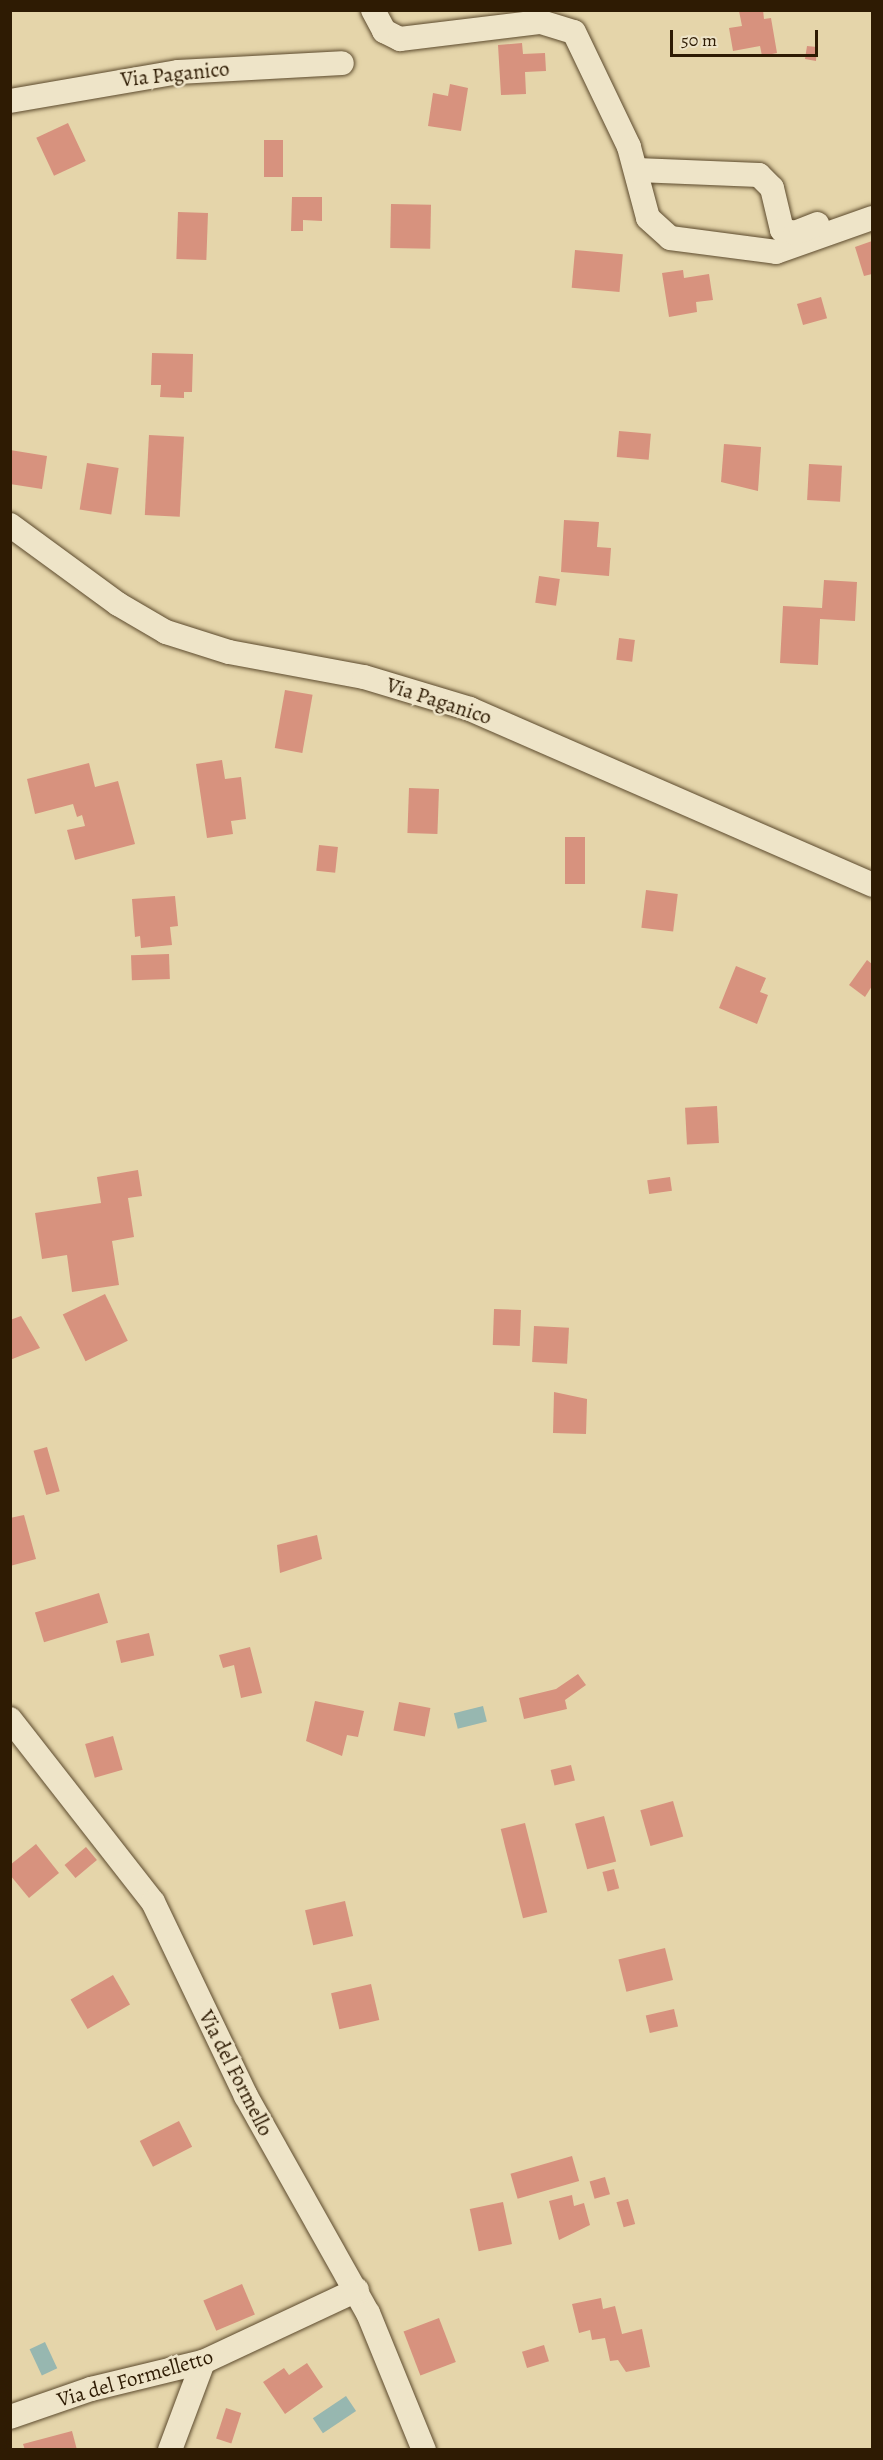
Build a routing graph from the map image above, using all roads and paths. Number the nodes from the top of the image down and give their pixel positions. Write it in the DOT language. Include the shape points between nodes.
graph roads {
  1 [pos="373,10"];
  2 [pos="342,63"];
  3 [pos="10,101"];
  4 [pos="637,170"];
  5 [pos="873,202"];
  6 [pos="873,218"];
  7 [pos="10,525"];
  8 [pos="873,885"];
  9 [pos="10,1719"];
  10 [pos="357,2290"];
  11 [pos="203,2362"];
  12 [pos="10,2417"];
  13 [pos="170,2450"];
  14 [pos="424,2450"];
  1 -- 4 [label="street" via="384,32 400,39 541,22 569,29 584,46"];
  2 -- 3 [label="street, Via Paganico" via="161,74"];
  4 -- 5 [label="street" via="759,175 772,188 778,222 788,233"];
  4 -- 6 [label="street" via="648,218 675,239 776,252"];
  7 -- 8 [label="street, Via Paganico" via="118,604 166,632 229,652 364,677 470,709"];
  9 -- 10 [label="street, Via del Formello" via="153,1902 246,2096"];
  10 -- 11 [label="street, Via del Formelletto"];
  10 -- 14 [label="street, Via del Formello"];
  11 -- 12 [label="street, Via del Formelletto" via="99,2387"];
  11 -- 13 [label="street"];
}
